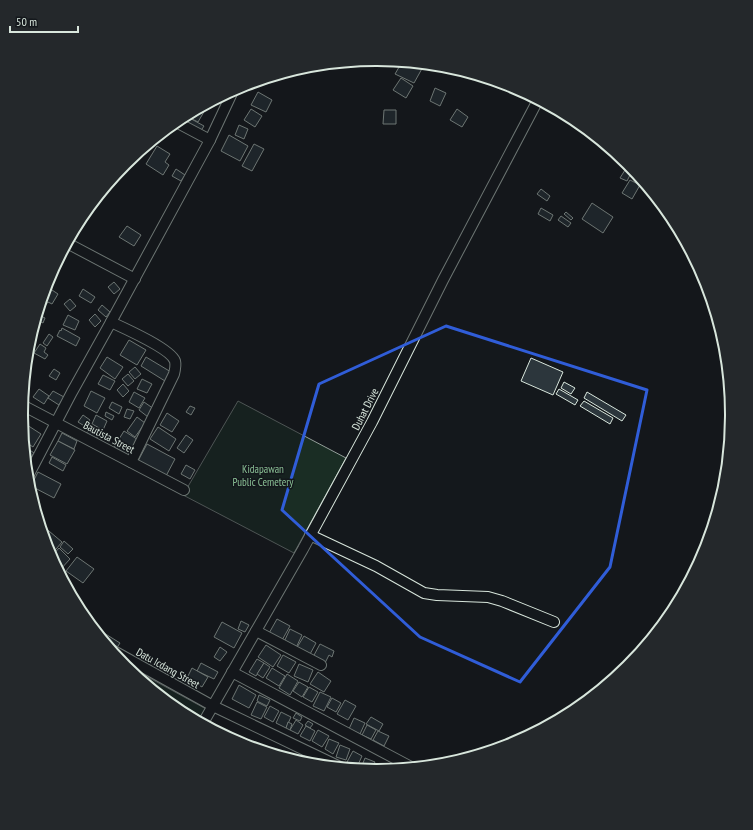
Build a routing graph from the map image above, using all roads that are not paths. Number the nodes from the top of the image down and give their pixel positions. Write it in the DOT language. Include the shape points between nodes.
graph roads {
  1 [pos="229,99"];
  2 [pos="536,105"];
  3 [pos="182,125"];
  4 [pos="210,140"];
  5 [pos="72,246"];
  6 [pos="135,278"];
  7 [pos="111,322"];
  8 [pos="28,408"];
  9 [pos="56,423"];
  10 [pos="131,462"];
  11 [pos="32,468"];
  12 [pos="184,490"];
  13 [pos="310,535"];
  14 [pos="554,622"];
  15 [pos="256,631"];
  16 [pos="128,659"];
  17 [pos="322,665"];
  18 [pos="232,672"];
  19 [pos="213,706"];
  20 [pos="205,719"];
  21 [pos="325,760"];
  22 [pos="403,763"];
  1 -- 4 [label="street"];
  2 -- 13 [label="street, Duhat Drive" via="372,422"];
  3 -- 4 [label="street"];
  4 -- 6 [label="street"];
  5 -- 6 [label="street"];
  6 -- 7 [label="street"];
  7 -- 9 [label="street"];
  7 -- 10 [label="street" via="161,348 173,358 176,366"];
  8 -- 9 [label="street, Bautista Street"];
  9 -- 10 [label="street, Bautista Street"];
  9 -- 11 [label="street"];
  10 -- 12 [label="street, Bautista Street"];
  13 -- 14 [label="street" via="376,566 424,593 488,597"];
  13 -- 15 [label="street, Duhat Drive"];
  15 -- 17 [label="street"];
  15 -- 18 [label="street, Duhat Drive"];
  16 -- 19 [label="street, Datu Icdang Street"];
  18 -- 19 [label="street, Duhat Drive"];
  18 -- 22 [label="street"];
  19 -- 20 [label="street, Duhat Drive"];
  19 -- 21 [label="street, Datu Icdang Street"];
}
